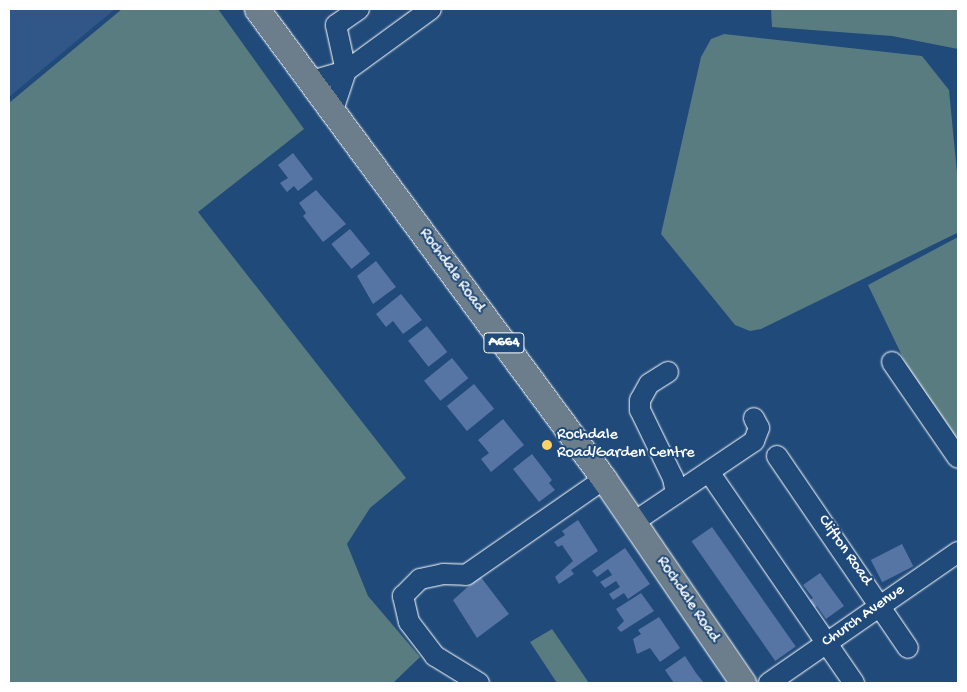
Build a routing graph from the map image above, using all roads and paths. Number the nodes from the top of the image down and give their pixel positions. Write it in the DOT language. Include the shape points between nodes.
graph roads {
  1 [pos="257,9"];
  2 [pos="359,9"];
  3 [pos="431,9"];
  4 [pos="346,71"];
  5 [pos="311,81"];
  6 [pos="333,110"];
  7 [pos="892,362"];
  8 [pos="668,372"];
  9 [pos="754,418"];
  10 [pos="777,456"];
  11 [pos="958,458"];
  12 [pos="709,472"];
  13 [pos="604,479"];
  14 [pos="676,494"];
  15 [pos="634,522"];
  16 [pos="958,552"];
  17 [pos="882,605"];
  18 [pos="827,643"];
  19 [pos="908,648"];
  20 [pos="479,683"];
  21 [pos="743,683"];
  22 [pos="769,683"];
  23 [pos="854,683"];
  1 -- 5 [label="main road, Rochdale Road / A664"];
  2 -- 4 [label="street" via="336,25"];
  3 -- 4 [label="street"];
  4 -- 5 [label="street"];
  4 -- 6 [label="street"];
  5 -- 6 [label="main road, Rochdale Road / A664"];
  6 -- 13 [label="main road, Rochdale Road / A664"];
  7 -- 11 [label="street"];
  8 -- 14 [label="street" via="649,384 640,400 640,410 673,478"];
  9 -- 12 [label="street" via="759,428 757,438"];
  10 -- 17 [label="street, Clifton Road"];
  12 -- 14 [label="street"];
  12 -- 18 [label="street"];
  13 -- 15 [label="main road, Rochdale Road / A664"];
  13 -- 20 [label="street" via="466,575 443,574 420,579 403,596 410,622 435,656"];
  14 -- 15 [label="street"];
  15 -- 21 [label="main road, Rochdale Road / A664"];
  16 -- 17 [label="street, Church Avenue"];
  17 -- 18 [label="street, Church Avenue"];
  17 -- 19 [label="street, Clifton Road"];
  18 -- 22 [label="street, Church Avenue"];
  18 -- 23 [label="street"];
}
